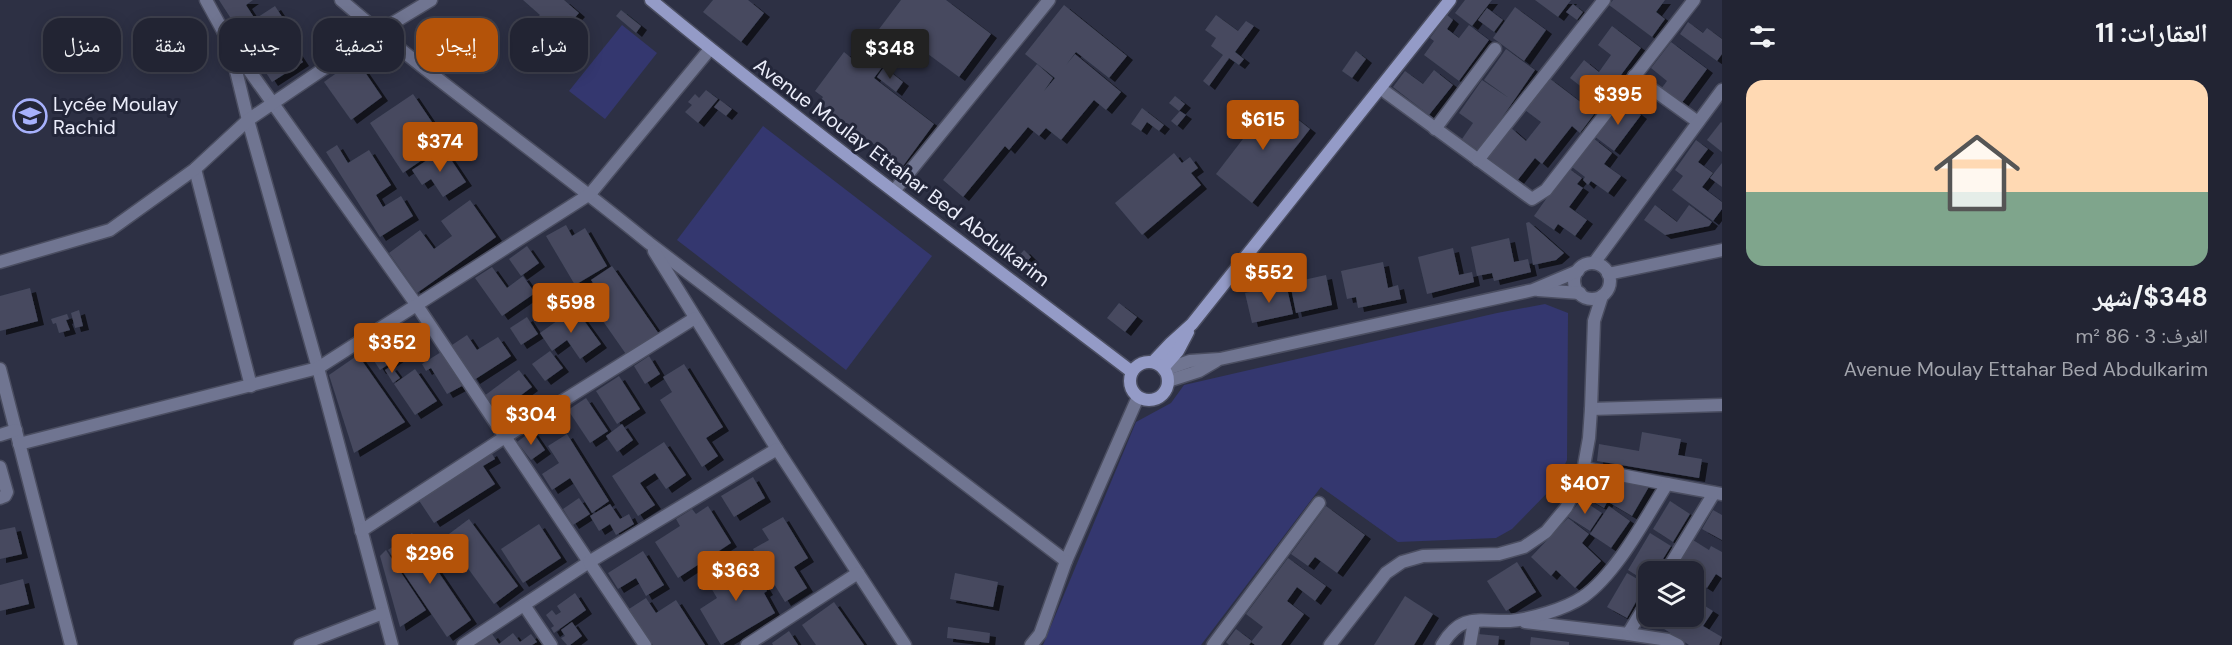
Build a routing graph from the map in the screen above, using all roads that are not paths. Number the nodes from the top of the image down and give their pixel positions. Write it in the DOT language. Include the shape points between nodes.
graph roads {
  1 [pos="206,0"];
  2 [pos="341,0"];
  3 [pos="431,0"];
  4 [pos="651,0"];
  5 [pos="1048,0"];
  6 [pos="1450,0"];
  7 [pos="1604,0"];
  8 [pos="1694,0"];
  9 [pos="362,18"];
  10 [pos="401,18"];
  11 [pos="219,23"];
  12 [pos="710,49"];
  13 [pos="1494,49"];
  14 [pos="404,52"];
  15 [pos="237,72"];
  16 [pos="251,72"];
  17 [pos="319,72"];
  18 [pos="1634,76"];
  19 [pos="1380,88"];
  20 [pos="1722,90"];
  21 [pos="273,103"];
  22 [pos="248,120"];
  23 [pos="1698,122"];
  24 [pos="1435,129"];
  25 [pos="1478,160"];
  26 [pos="195,169"];
  27 [pos="894,191"];
  28 [pos="590,194"];
  29 [pos="649,243"];
  30 [pos="1722,250"];
  31 [pos="0,262"];
  32 [pos="1594,263"];
  33 [pos="1578,271"];
  34 [pos="1608,274"];
  35 [pos="1533,290"];
  36 [pos="1582,295"];
  37 [pos="1602,296"];
  38 [pos="416,304"];
  39 [pos="695,318"];
  40 [pos="1594,321"];
  41 [pos="318,368"];
  42 [pos="1162,370"];
  43 [pos="1132,372"];
  44 [pos="1,376"];
  45 [pos="251,386"];
  46 [pos="1138,397"];
  47 [pos="1722,405"];
  48 [pos="1591,409"];
  49 [pos="16,430"];
  50 [pos="0,435"];
  51 [pos="505,437"];
  52 [pos="19,444"];
  53 [pos="777,449"];
  54 [pos="0,467"];
  55 [pos="1584,468"];
  56 [pos="1667,484"];
  57 [pos="1718,494"];
  58 [pos="0,498"];
  59 [pos="1319,503"];
  60 [pos="361,531"];
  61 [pos="1066,561"];
  62 [pos="1673,561"];
  63 [pos="589,562"];
  64 [pos="858,573"];
  65 [pos="524,605"];
  66 [pos="383,613"];
  67 [pos="1638,618"];
  68 [pos="1474,621"];
  69 [pos="1509,621"];
  70 [pos="1628,634"];
  71 [pos="71,645"];
  72 [pos="300,645"];
  73 [pos="392,645"];
  74 [pos="463,645"];
  75 [pos="551,645"];
  76 [pos="645,645"];
  77 [pos="747,645"];
  78 [pos="905,645"];
  79 [pos="1031,645"];
  80 [pos="1213,645"];
  81 [pos="1330,645"];
  82 [pos="1442,645"];
  83 [pos="1470,645"];
  84 [pos="1678,645"];
  1 -- 11 [label="street"];
  2 -- 9 [label="street"];
  3 -- 10 [label="street"];
  4 -- 12 [label="street, Avenue Moulay Ettahar Bed Abdulkarim"];
  5 -- 27 [label="street"];
  6 -- 19 [label="street"];
  7 -- 25 [label="street"];
  8 -- 18 [label="street"];
  12 -- 27 [label="street, Avenue Moulay Ettahar Bed Abdulkarim"];
  12 -- 28 [label="street"];
  13 -- 24 [label="street"];
  14 -- 28 [label="street"];
  15 -- 22 [label="street"];
  16 -- 21 [label="street"];
  17 -- 21 [label="street"];
  18 -- 23 [label="street"];
  18 -- 25 [label="street" via="1546,190 1532,199"];
  19 -- 24 [label="street"];
  19 -- 42 [label="street" via="1192,324 1178,351"];
  20 -- 23 [label="street"];
  21 -- 22 [label="street"];
  21 -- 38 [label="street"];
  22 -- 26 [label="street"];
  22 -- 41 [label="street"];
  23 -- 32 [label="street"];
  24 -- 25 [label="street"];
  26 -- 31 [label="street" via="110,230"];
  26 -- 45 [label="street"];
  27 -- 43 [label="street, Avenue Moulay Ettahar Bed Abdulkarim"];
  28 -- 29 [label="street"];
  28 -- 38 [label="street"];
  29 -- 39 [label="street"];
  29 -- 61 [label="street"];
  30 -- 34 [label="street"];
  32 -- 33 [label="street"];
  32 -- 34 [label="street"];
  33 -- 35 [label="street"];
  33 -- 36 [label="street" via="1575,285"];
  34 -- 37 [label="street" via="1609,286"];
  35 -- 36 [label="street"];
  35 -- 42 [label="street" via="1220,359 1199,371"];
  36 -- 37 [label="street" via="1594,299"];
  36 -- 40 [label="street"];
  37 -- 40 [label="street"];
  38 -- 41 [label="street"];
  38 -- 51 [label="street"];
  39 -- 51 [label="street"];
  39 -- 53 [label="street"];
  40 -- 48 [label="street"];
  41 -- 45 [label="street"];
  41 -- 60 [label="street"];
  42 -- 43 [label="street" via="1142,364"];
  42 -- 46 [label="street" via="1165,393 1149,400"];
  43 -- 46 [label="street" via="1130,383"];
  44 -- 49 [label="street"];
  45 -- 52 [label="street"];
  46 -- 61 [label="street"];
  47 -- 48 [label="street"];
  48 -- 55 [label="street"];
  49 -- 50 [label="street"];
  49 -- 52 [label="street"];
  51 -- 60 [label="street"];
  51 -- 63 [label="street"];
  52 -- 71 [label="street"];
  53 -- 63 [label="street"];
  53 -- 64 [label="street"];
  54 -- 58 [label="street" via="7,492"];
  55 -- 56 [label="street"];
  55 -- 81 [label="street" via="1566,508 1546,531 1524,547 1499,554 1424,556 1401,561 1386,573"];
  56 -- 57 [label="street"];
  56 -- 69 [label="street" via="1599,585 1581,598 1537,616"];
  57 -- 62 [label="street"];
  59 -- 80 [label="street"];
  60 -- 66 [label="street"];
  61 -- 79 [label="street" via="1040,634"];
  63 -- 65 [label="street"];
  63 -- 76 [label="street"];
  64 -- 77 [label="street"];
  64 -- 78 [label="street"];
  65 -- 74 [label="street"];
  65 -- 75 [label="street"];
  66 -- 72 [label="street"];
  66 -- 73 [label="street"];
  67 -- 70 [label="street"];
  68 -- 69 [label="street"];
  68 -- 82 [label="street" via="1463,623"];
  68 -- 83 [label="street"];
  69 -- 70 [label="street"];
  70 -- 84 [label="street"];
}
